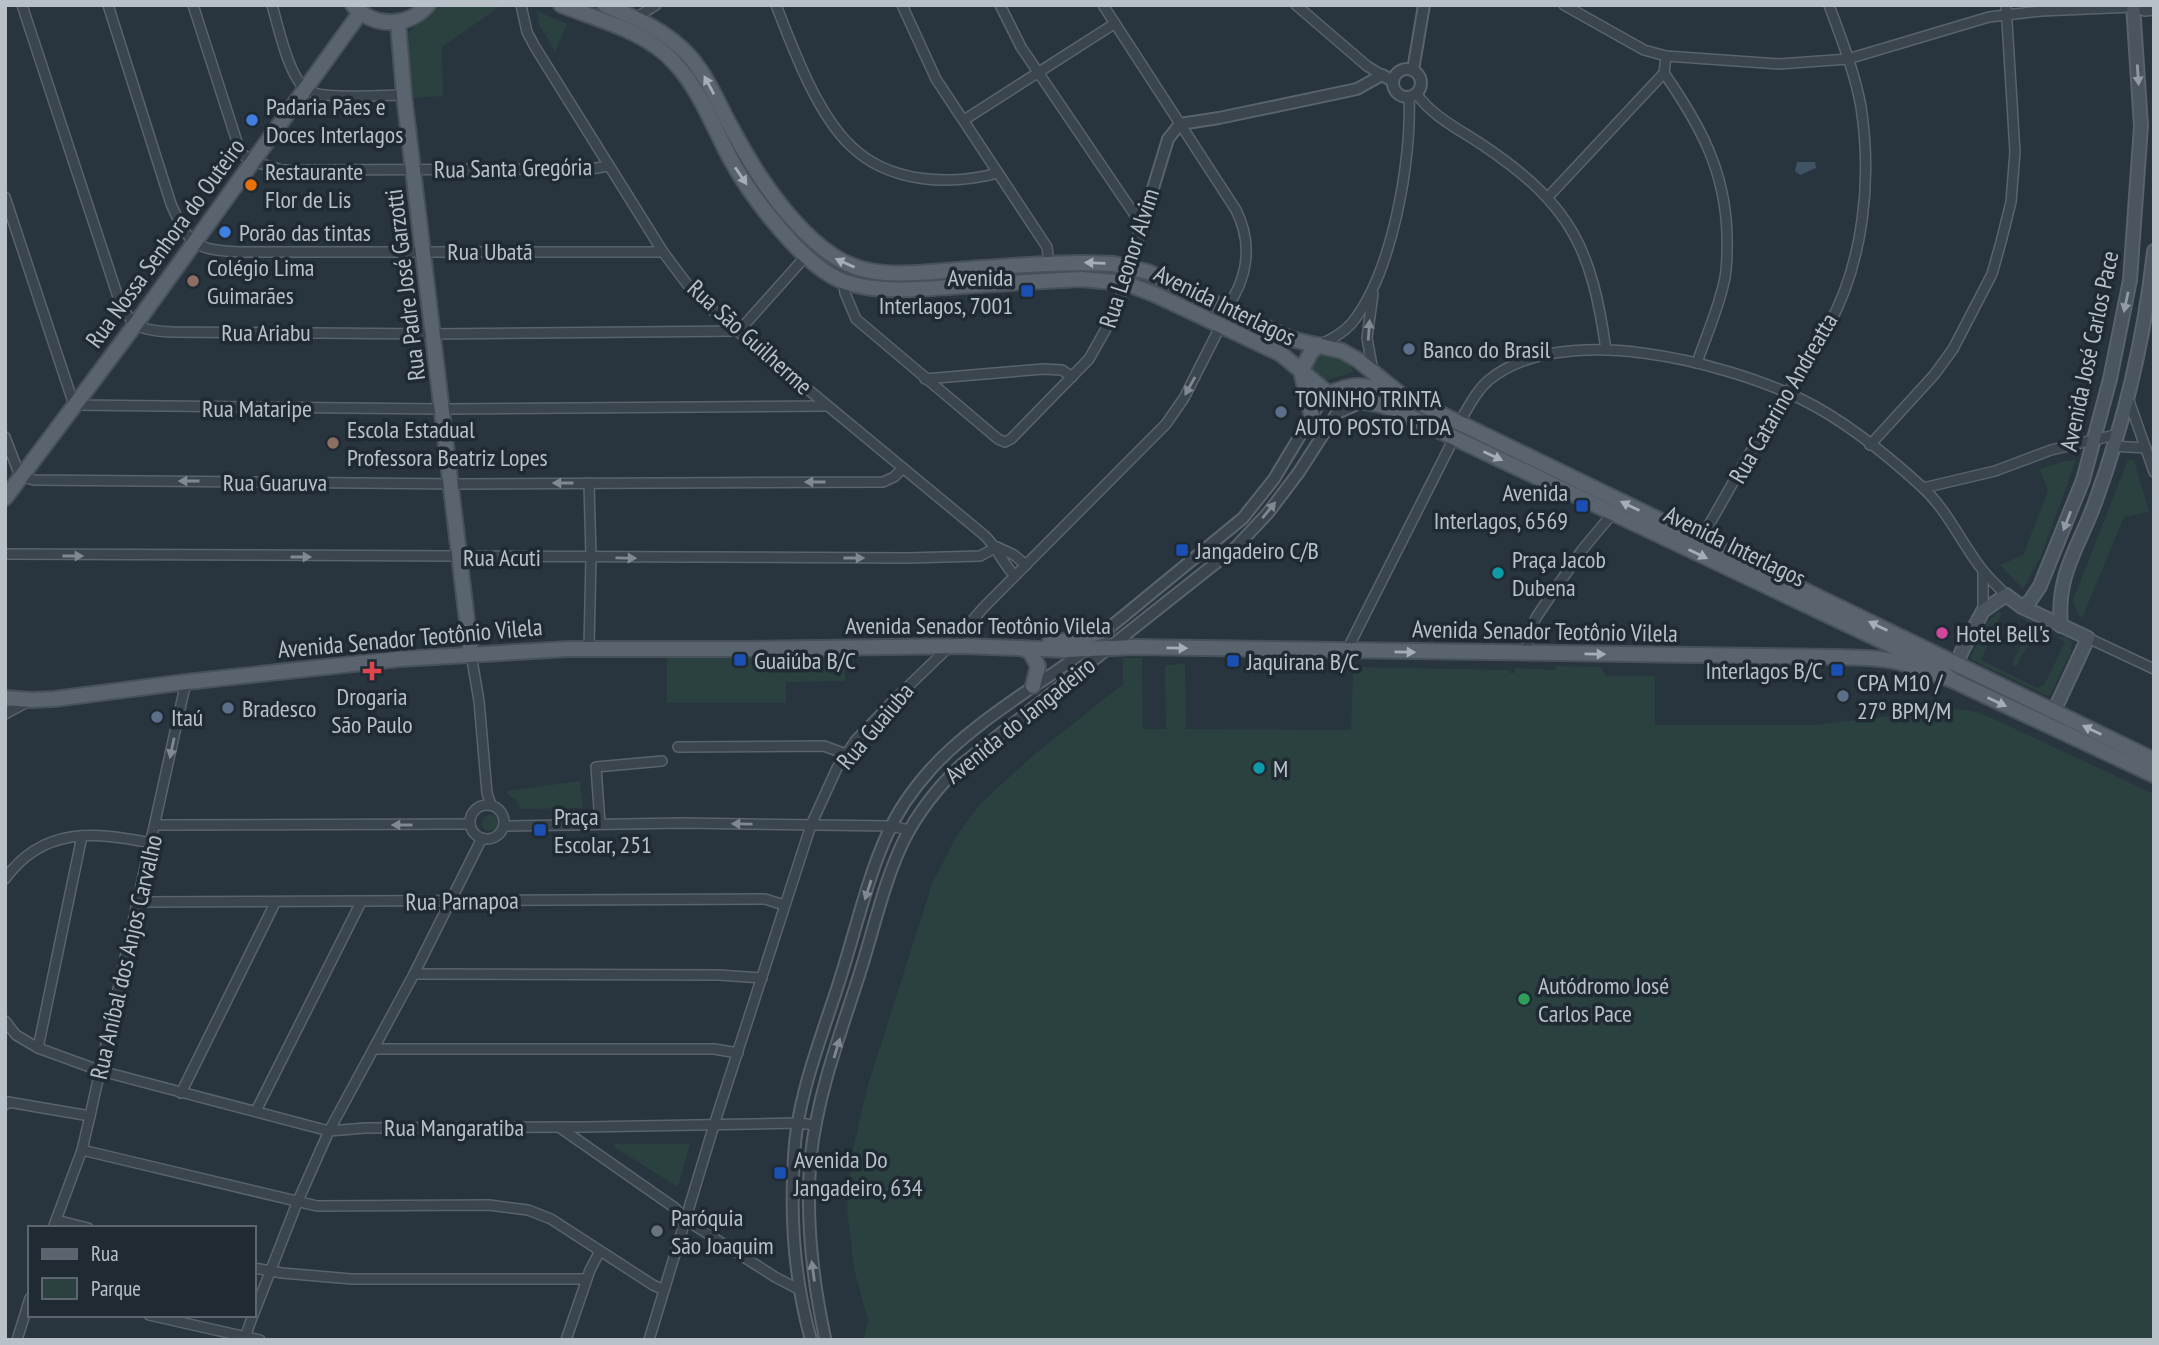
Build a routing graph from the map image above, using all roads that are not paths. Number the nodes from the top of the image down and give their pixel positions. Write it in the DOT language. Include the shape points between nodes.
graph roads {
  1 [pos="22,5"];
  2 [pos="108,5"];
  3 [pos="193,5"];
  4 [pos="272,5"];
  5 [pos="428,5"];
  6 [pos="521,5"];
  7 [pos="561,5"];
  8 [pos="605,5"];
  9 [pos="656,5"];
  10 [pos="776,5"];
  11 [pos="902,5"];
  12 [pos="1000,5"];
  13 [pos="1103,5"];
  14 [pos="1296,5"];
  15 [pos="1423,5"];
  16 [pos="1564,5"];
  17 [pos="1829,5"];
  18 [pos="2134,6"];
  19 [pos="356,9"];
  20 [pos="2006,10"];
  21 [pos="2154,10"];
  22 [pos="636,18"];
  23 [pos="398,23"];
  24 [pos="1114,24"];
  25 [pos="626,30"];
  26 [pos="1666,56"];
  27 [pos="1848,59"];
  28 [pos="1413,70"];
  29 [pos="1664,73"];
  30 [pos="1040,74"];
  31 [pos="1388,78"];
  32 [pos="306,89"];
  33 [pos="404,95"];
  34 [pos="1413,95"];
  35 [pos="964,120"];
  36 [pos="1180,124"];
  37 [pos="252,161"];
  38 [pos="608,166"];
  39 [pos="414,170"];
  40 [pos="998,173"];
  41 [pos="5,197"];
  42 [pos="1548,197"];
  43 [pos="1141,225"];
  44 [pos="194,243"];
  45 [pos="2154,251"];
  46 [pos="424,252"];
  47 [pos="663,252"];
  48 [pos="806,256"];
  49 [pos="1049,263"];
  50 [pos="1129,266"];
  51 [pos="843,281"];
  52 [pos="1125,283"];
  53 [pos="1374,288"];
  54 [pos="1226,309"];
  55 [pos="135,325"];
  56 [pos="1221,326"];
  57 [pos="739,331"];
  58 [pos="433,334"];
  59 [pos="1319,345"];
  60 [pos="1606,351"];
  61 [pos="1697,363"];
  62 [pos="1301,371"];
  63 [pos="1373,372"];
  64 [pos="1072,377"];
  65 [pos="925,379"];
  66 [pos="1329,394"];
  67 [pos="1400,394"];
  68 [pos="1788,394"];
  69 [pos="2127,396"];
  70 [pos="1362,402"];
  71 [pos="74,405"];
  72 [pos="827,406"];
  73 [pos="442,409"];
  74 [pos="1312,417"];
  75 [pos="1460,423"];
  76 [pos="5,437"];
  77 [pos="1454,438"];
  78 [pos="2094,440"];
  79 [pos="2114,441"];
  80 [pos="1870,445"];
  81 [pos="2146,449"];
  82 [pos="1285,463"];
  83 [pos="903,468"];
  84 [pos="1298,472"];
  85 [pos="2154,472"];
  86 [pos="20,476"];
  87 [pos="589,483"];
  88 [pos="451,484"];
  89 [pos="1923,488"];
  90 [pos="5,498"];
  91 [pos="1614,513"];
  92 [pos="1700,540"];
  93 [pos="997,547"];
  94 [pos="5,554"];
  95 [pos="592,557"];
  96 [pos="459,558"];
  97 [pos="1026,565"];
  98 [pos="1983,571"];
  99 [pos="1015,576"];
  100 [pos="2006,595"];
  101 [pos="2022,607"];
  102 [pos="1983,611"];
  103 [pos="2061,626"];
  104 [pos="1107,630"];
  105 [pos="2088,638"];
  106 [pos="950,646"];
  107 [pos="1109,647"];
  108 [pos="589,648"];
  109 [pos="1021,648"];
  110 [pos="1086,649"];
  111 [pos="1347,650"];
  112 [pos="1527,653"];
  113 [pos="471,654"];
  114 [pos="1956,664"];
  115 [pos="2154,669"];
  116 [pos="1950,680"];
  117 [pos="186,682"];
  118 [pos="1033,686"];
  119 [pos="5,698"];
  120 [pos="31,701"];
  121 [pos="2054,711"];
  122 [pos="5,715"];
  123 [pos="2028,716"];
  124 [pos="678,747"];
  125 [pos="846,754"];
  126 [pos="2154,760"];
  127 [pos="662,761"];
  128 [pos="2154,775"];
  129 [pos="487,793"];
  130 [pos="491,805"];
  131 [pos="480,806"];
  132 [pos="600,823"];
  133 [pos="470,824"];
  134 [pos="156,825"];
  135 [pos="811,825"];
  136 [pos="504,826"];
  137 [pos="891,826"];
  138 [pos="909,830"];
  139 [pos="82,836"];
  140 [pos="479,836"];
  141 [pos="151,843"];
  142 [pos="5,879"];
  143 [pos="450,901"];
  144 [pos="139,902"];
  145 [pos="361,902"];
  146 [pos="275,903"];
  147 [pos="785,905"];
  148 [pos="414,974"];
  149 [pos="762,978"];
  150 [pos="5,1021"];
  151 [pos="38,1048"];
  152 [pos="375,1049"];
  153 [pos="738,1053"];
  154 [pos="101,1071"];
  155 [pos="181,1093"];
  156 [pos="5,1105"];
  157 [pos="256,1111"];
  158 [pos="90,1116"];
  159 [pos="798,1123"];
  160 [pos="714,1125"];
  161 [pos="815,1125"];
  162 [pos="558,1126"];
  163 [pos="329,1131"];
  164 [pos="82,1150"];
  165 [pos="296,1203"];
  166 [pos="686,1220"];
  167 [pos="54,1224"];
  168 [pos="600,1251"];
  169 [pos="256,1269"];
  170 [pos="269,1272"];
  171 [pos="586,1279"];
  172 [pos="798,1289"];
  173 [pos="664,1290"];
  174 [pos="28,1304"];
  175 [pos="256,1306"];
  176 [pos="157,1317"];
  177 [pos="252,1317"];
  178 [pos="17,1336"];
  179 [pos="244,1339"];
  180 [pos="827,1339"];
  181 [pos="8,1340"];
  182 [pos="260,1340"];
  183 [pos="566,1340"];
  184 [pos="649,1340"];
  185 [pos="811,1340"];
  1 -- 55 [label="street" via="120,303"];
  2 -- 44 [label="street" via="171,204 183,232"];
  3 -- 37 [label="street" via="238,145"];
  4 -- 32 [label="street" via="294,73"];
  5 -- 23 [label="main road" via="414,18"];
  6 -- 38 [label="street, Rua São Guilherme" via="527,32"];
  7 -- 25 [label="main road, Avenida Interlagos"];
  8 -- 22 [label="main road, Avenida Interlagos"];
  9 -- 22 [label="street"];
  10 -- 40 [label="street" via="823,108 851,147 890,170 924,179"];
  11 -- 35 [label="street" via="929,66"];
  12 -- 30 [label="street"];
  13 -- 24 [label="street"];
  14 -- 31 [label="street" via="1367,66"];
  15 -- 28 [label="street"];
  16 -- 26 [label="street" via="1644,50"];
  17 -- 27 [label="street, Rua Catarino Andreatta"];
  18 -- 20 [label="street"];
  18 -- 21 [label="street" via="2145,12"];
  18 -- 78 [label="main road, Avenida José Carlos Pace, one-way" via="2141,126 2130,280"];
  19 -- 23 [label="main road" via="378,22"];
  19 -- 32 [label="main road, Rua Nossa Senhora do Outeiro"];
  20 -- 27 [label="street"];
  20 -- 80 [label="street" via="2015,152 2011,202 1992,274 1953,349"];
  22 -- 25 [label="street"];
  49 -- 22 [label="main road, Avenida Interlagos, one-way" via="889,273 861,269 835,258 815,243 751,164 689,55 668,36"];
  23 -- 33 [label="main road, Rua Padre José Garzotti"];
  24 -- 30 [label="street"];
  24 -- 36 [label="street"];
  25 -- 48 [label="main road, Avenida Interlagos, one-way" via="674,61 738,173"];
  26 -- 27 [label="street" via="1779,64"];
  26 -- 29 [label="street"];
  27 -- 68 [label="street, Rua Catarino Andreatta" via="1861,106 1864,213 1849,275 1830,323"];
  28 -- 31 [label="street"];
  28 -- 34 [label="street" via="1421,81"];
  29 -- 42 [label="street"];
  29 -- 61 [label="street" via="1700,128 1716,167 1726,212 1725,279"];
  30 -- 35 [label="street"];
  30 -- 43 [label="street"];
  31 -- 34 [label="street" via="1397,93"];
  31 -- 36 [label="street" via="1357,89"];
  32 -- 33 [label="street" via="322,94"];
  32 -- 37 [label="main road, Rua Nossa Senhora do Outeiro"];
  33 -- 39 [label="main road, Rua Padre José Garzotti"];
  34 -- 42 [label="street"];
  34 -- 53 [label="street" via="1400,194"];
  35 -- 40 [label="street"];
  36 -- 43 [label="street, Rua Leonor Alvim" via="1168,139"];
  36 -- 54 [label="street" via="1244,226 1247,260 1243,279"];
  37 -- 39 [label="street, Rua Santa Gregória" via="282,170"];
  37 -- 44 [label="main road, Rua Nossa Senhora do Outeiro"];
  38 -- 39 [label="street, Rua Santa Gregória"];
  38 -- 47 [label="street, Rua São Guilherme"];
  39 -- 46 [label="main road, Rua Padre José Garzotti"];
  40 -- 49 [label="street" via="1047,247"];
  41 -- 71 [label="street"];
  42 -- 60 [label="street" via="1574,234 1591,272"];
  43 -- 50 [label="street, Rua Leonor Alvim"];
  44 -- 46 [label="street, Rua Ubatã" via="229,251"];
  44 -- 55 [label="main road, Rua Nossa Senhora do Outeiro"];
  45 -- 69 [label="main road, Avenida José Carlos Pace"];
  46 -- 47 [label="street, Rua Ubatã"];
  46 -- 58 [label="main road, Rua Padre José Garzotti"];
  47 -- 57 [label="street, Rua São Guilherme" via="694,292"];
  48 -- 51 [label="main road, Avenida Interlagos"];
  48 -- 57 [label="street"];
  50 -- 49 [label="main road, Avenida Interlagos, one-way"];
  50 -- 52 [label="street, Rua Leonor Alvim"];
  50 -- 54 [label="main road, Avenida Interlagos"];
  51 -- 52 [label="main road, Avenida Interlagos" via="891,290 1081,279"];
  51 -- 65 [label="street" via="856,319"];
  52 -- 56 [label="main road, Avenida Interlagos"];
  52 -- 64 [label="street, Rua Leonor Alvim" via="1101,340"];
  53 -- 59 [label="street" via="1350,326"];
  63 -- 53 [label="street, one-way" via="1367,338"];
  54 -- 59 [label="main road, Avenida Interlagos" via="1291,339"];
  55 -- 58 [label="street, Rua Ariabu" via="173,332"];
  55 -- 71 [label="main road, Rua Nossa Senhora do Outeiro"];
  56 -- 62 [label="main road, Avenida Interlagos" via="1281,354"];
  56 -- 97 [label="street, Rua Guaiuba, one-way" via="1166,424"];
  57 -- 58 [label="street, Rua Ariabu"];
  57 -- 72 [label="street, Rua São Guilherme"];
  58 -- 73 [label="main road, Rua Padre José Garzotti"];
  59 -- 62 [label="main road"];
  59 -- 63 [label="main road, Avenida Interlagos" via="1342,351"];
  60 -- 61 [label="street"];
  60 -- 75 [label="street" via="1575,351 1521,361 1481,388"];
  61 -- 68 [label="street"];
  62 -- 66 [label="main road, Avenida Interlagos"];
  62 -- 74 [label="main road"];
  63 -- 67 [label="main road, Avenida Interlagos"];
  64 -- 65 [label="street" via="1062,370 1043,369"];
  64 -- 65 [label="street, Rua Leonor Alvim" via="1005,442"];
  66 -- 67 [label="main road" via="1358,385"];
  66 -- 70 [label="main road, Avenida Interlagos"];
  66 -- 74 [label="street, Avenida do Jangadeiro"];
  67 -- 75 [label="main road, Avenida Interlagos"];
  68 -- 80 [label="street"];
  68 -- 92 [label="street, Rua Catarino Andreatta"];
  69 -- 79 [label="main road, Avenida José Carlos Pace"];
  69 -- 81 [label="street"];
  70 -- 77 [label="main road, Avenida Interlagos" via="1400,412"];
  70 -- 84 [label="street, Avenida do Jangadeiro" via="1337,414"];
  71 -- 73 [label="street, Rua Mataripe"];
  71 -- 86 [label="main road, Rua Nossa Senhora do Outeiro"];
  72 -- 73 [label="street, Rua Mataripe"];
  72 -- 83 [label="street, Rua São Guilherme"];
  73 -- 88 [label="main road, Rua Padre José Garzotti"];
  74 -- 82 [label="street, Avenida do Jangadeiro"];
  92 -- 75 [label="main road, Avenida Interlagos, one-way"];
  76 -- 86 [label="street"];
  77 -- 91 [label="main road, Avenida Interlagos, one-way"];
  77 -- 111 [label="street"];
  78 -- 79 [label="street"];
  78 -- 89 [label="street"];
  78 -- 101 [label="main road, Avenida José Carlos Pace, one-way" via="2040,586"];
  79 -- 81 [label="street"];
  79 -- 103 [label="main road, Avenida José Carlos Pace" via="2096,500 2064,575"];
  80 -- 89 [label="street"];
  81 -- 85 [label="street"];
  82 -- 84 [label="street"];
  82 -- 104 [label="street, Avenida do Jangadeiro" via="1243,518"];
  83 -- 87 [label="street, Rua Guaruva, one-way" via="883,482"];
  83 -- 93 [label="street, Rua São Guilherme"];
  107 -- 84 [label="street, Avenida do Jangadeiro, one-way" via="1236,547"];
  88 -- 86 [label="street, Rua Guaruva, one-way" via="34,480"];
  86 -- 90 [label="main road, Rua Nossa Senhora do Outeiro"];
  87 -- 88 [label="street, Rua Guaruva, one-way"];
  87 -- 95 [label="street"];
  88 -- 96 [label="main road, Rua Padre José Garzotti"];
  89 -- 98 [label="street"];
  91 -- 112 [label="street" via="1582,550 1537,617 1528,633"];
  91 -- 116 [label="main road, Avenida Interlagos, one-way" via="1935,666"];
  114 -- 92 [label="main road, Avenida Interlagos, one-way"];
  95 -- 93 [label="street, Rua Acuti, one-way" via="957,558 980,556"];
  93 -- 97 [label="street, Rua São Guilherme"];
  93 -- 99 [label="street, Rua São Guilherme"];
  94 -- 96 [label="street, Rua Acuti, one-way"];
  95 -- 96 [label="street, Rua Acuti"];
  95 -- 108 [label="street"];
  96 -- 113 [label="main road, Rua Padre José Garzotti"];
  97 -- 99 [label="street, Rua Guaiuba"];
  98 -- 100 [label="street"];
  98 -- 102 [label="street"];
  99 -- 106 [label="street, Rua Guaiuba"];
  100 -- 101 [label="main road"];
  100 -- 102 [label="main road"];
  101 -- 103 [label="main road"];
  102 -- 114 [label="main road"];
  103 -- 105 [label="main road"];
  104 -- 109 [label="main road"];
  104 -- 110 [label="street, Avenida do Jangadeiro"];
  105 -- 115 [label="street"];
  105 -- 121 [label="main road"];
  106 -- 108 [label="main road, Avenida Senador Teotônio Vilela"];
  106 -- 109 [label="main road, Avenida Senador Teotônio Vilela"];
  106 -- 125 [label="street, Rua Guaiuba"];
  107 -- 110 [label="main road, Avenida Senador Teotônio Vilela"];
  107 -- 111 [label="main road, Avenida Senador Teotônio Vilela, one-way"];
  107 -- 138 [label="street, Avenida do Jangadeiro" via="961,765 933,794"];
  108 -- 113 [label="main road, Avenida Senador Teotônio Vilela"];
  109 -- 110 [label="main road, Avenida Senador Teotônio Vilela"];
  109 -- 118 [label="main road" via="1030,652 1038,666"];
  110 -- 118 [label="street, Avenida do Jangadeiro"];
  111 -- 112 [label="main road, Avenida Senador Teotônio Vilela, one-way"];
  112 -- 116 [label="main road, Avenida Senador Teotônio Vilela, one-way" via="1875,658"];
  113 -- 117 [label="main road, Avenida Senador Teotônio Vilela"];
  113 -- 129 [label="street, Rua Padre José Garzotti"];
  114 -- 116 [label="main road"];
  114 -- 121 [label="main road, Avenida Interlagos"];
  116 -- 123 [label="main road, Avenida Interlagos, one-way"];
  117 -- 120 [label="main road, Avenida Senador Teotônio Vilela"];
  117 -- 134 [label="street, Rua Aníbal dos Anjos Carvalho, one-way"];
  118 -- 137 [label="street, Avenida do Jangadeiro" via="948,752"];
  119 -- 120 [label="main road, Avenida Senador Teotônio Vilela"];
  120 -- 122 [label="street"];
  121 -- 123 [label="main road"];
  126 -- 121 [label="main road, Avenida Interlagos, one-way"];
  123 -- 128 [label="main road, Avenida Interlagos"];
  124 -- 125 [label="street" via="824,746"];
  125 -- 135 [label="street, Rua Guaiuba"];
  127 -- 132 [label="street" via="596,767"];
  129 -- 130 [label="street, Rua Padre José Garzotti"];
  129 -- 131 [label="street"];
  130 -- 131 [label="street"];
  130 -- 136 [label="street" via="500,810"];
  131 -- 133 [label="street" via="472,813"];
  135 -- 132 [label="street, one-way"];
  132 -- 136 [label="street"];
  133 -- 134 [label="street, one-way"];
  133 -- 140 [label="street"];
  134 -- 141 [label="street, Rua Aníbal dos Anjos Carvalho"];
  135 -- 137 [label="street"];
  135 -- 147 [label="street, Rua Guaiuba"];
  136 -- 140 [label="street" via="496,837"];
  137 -- 138 [label="street"];
  137 -- 159 [label="street, Avenida do Jangadeiro, one-way"];
  161 -- 138 [label="street, Avenida do Jangadeiro, one-way" via="881,905"];
  139 -- 141 [label="street" via="109,835"];
  139 -- 142 [label="street" via="51,841 23,859"];
  139 -- 151 [label="street"];
  140 -- 143 [label="street"];
  141 -- 144 [label="street, Rua Aníbal dos Anjos Carvalho"];
  143 -- 145 [label="street, Rua Parnapoa"];
  143 -- 147 [label="street, Rua Parnapoa" via="765,899"];
  143 -- 148 [label="street"];
  144 -- 146 [label="street, Rua Parnapoa"];
  144 -- 154 [label="street, Rua Aníbal dos Anjos Carvalho"];
  145 -- 146 [label="street, Rua Parnapoa"];
  145 -- 157 [label="street"];
  146 -- 155 [label="street"];
  147 -- 149 [label="street, Rua Guaiuba"];
  148 -- 149 [label="street"];
  148 -- 152 [label="street"];
  149 -- 153 [label="street, Rua Guaiuba"];
  150 -- 151 [label="street, Rua Mangaratiba"];
  151 -- 154 [label="street, Rua Mangaratiba"];
  152 -- 153 [label="street" via="714,1049"];
  152 -- 163 [label="street"];
  153 -- 160 [label="street, Rua Guaiuba"];
  154 -- 155 [label="street, Rua Mangaratiba"];
  154 -- 158 [label="street, Rua Aníbal dos Anjos Carvalho"];
  155 -- 157 [label="street, Rua Mangaratiba"];
  156 -- 158 [label="street"];
  157 -- 163 [label="street, Rua Mangaratiba"];
  158 -- 164 [label="street, Rua Aníbal dos Anjos Carvalho"];
  159 -- 160 [label="street, Rua Mangaratiba"];
  159 -- 161 [label="street, Rua Mangaratiba"];
  159 -- 172 [label="street, Avenida do Jangadeiro" via="792,1212"];
  160 -- 162 [label="street, Rua Mangaratiba"];
  160 -- 166 [label="street, Rua Guaiuba"];
  180 -- 161 [label="street, Avenida do Jangadeiro, one-way" via="809,1239"];
  162 -- 163 [label="street, Rua Mangaratiba"];
  162 -- 166 [label="street"];
  163 -- 165 [label="street"];
  164 -- 165 [label="street"];
  164 -- 167 [label="street, Rua Aníbal dos Anjos Carvalho"];
  165 -- 168 [label="street" via="510,1206 551,1219"];
  165 -- 170 [label="street"];
  166 -- 172 [label="street"];
  166 -- 173 [label="street, Rua Guaiuba"];
  168 -- 171 [label="street"];
  168 -- 173 [label="street"];
  169 -- 170 [label="street"];
  170 -- 171 [label="street" via="352,1279"];
  170 -- 175 [label="street"];
  171 -- 183 [label="street"];
  172 -- 185 [label="street, Avenida do Jangadeiro"];
  173 -- 184 [label="street, Rua Guaiuba"];
  174 -- 178 [label="street"];
  176 -- 179 [label="street"];
  177 -- 179 [label="street"];
  178 -- 181 [label="street"];
  179 -- 182 [label="street"];
  180 -- 185 [label="street"];
}
